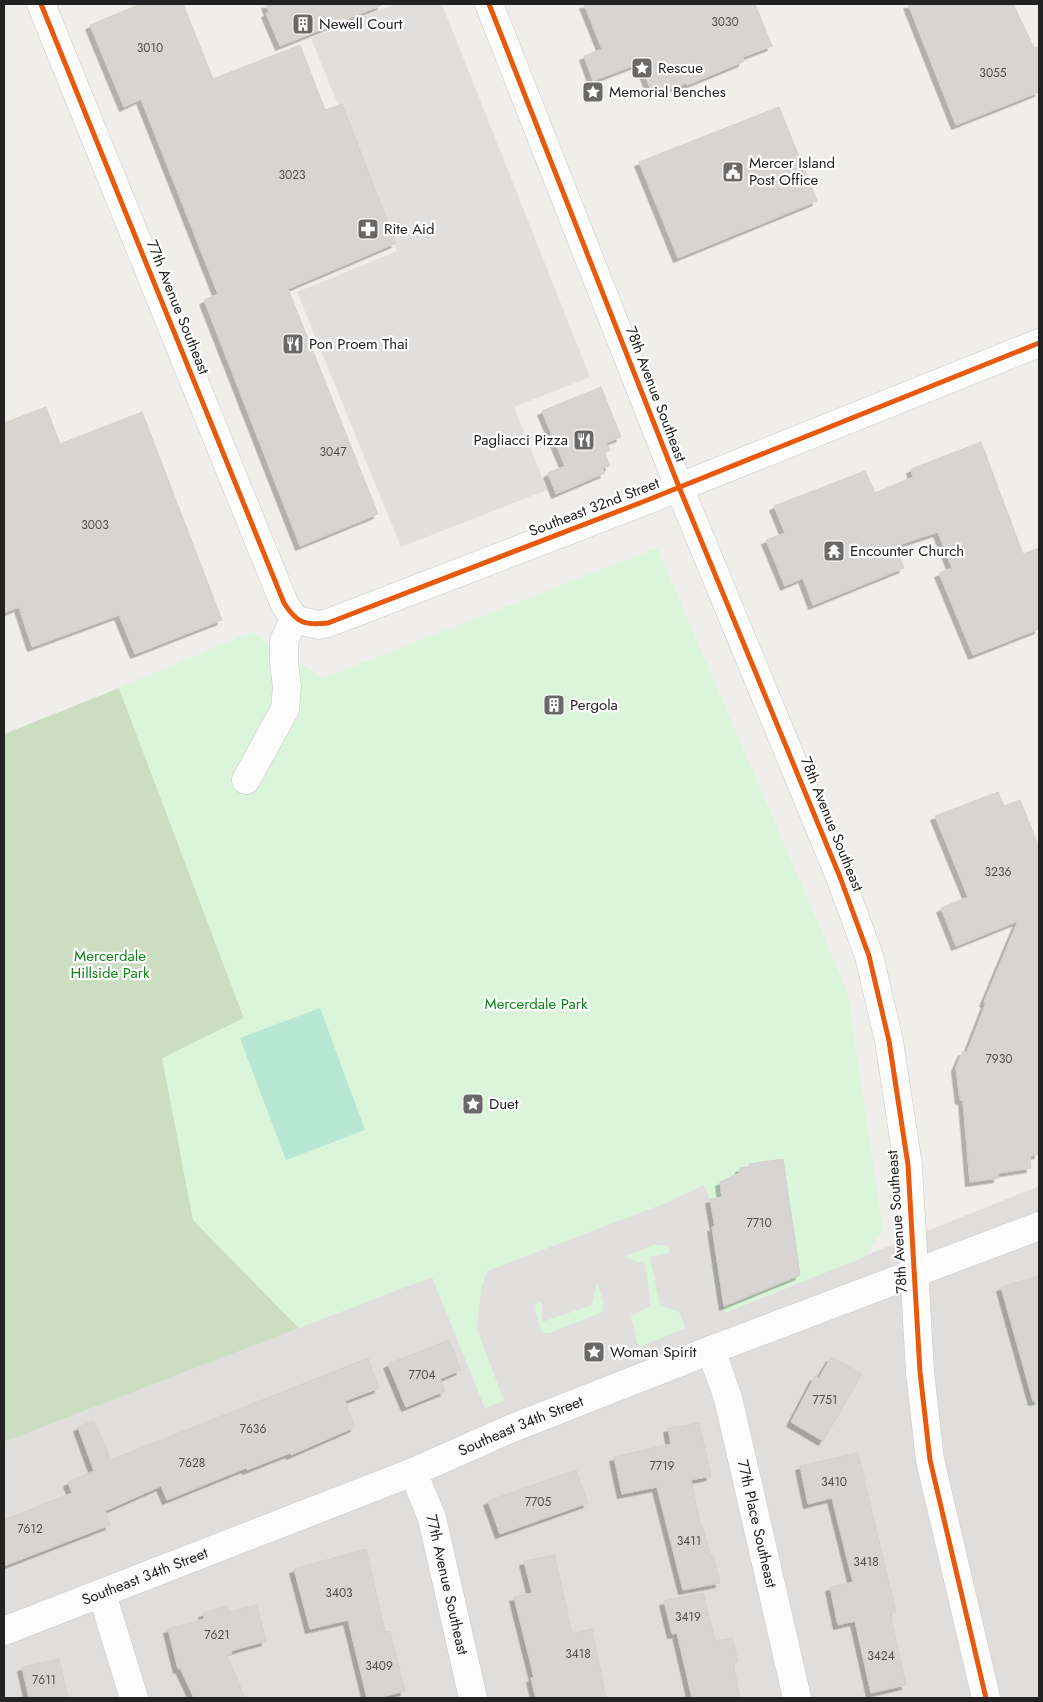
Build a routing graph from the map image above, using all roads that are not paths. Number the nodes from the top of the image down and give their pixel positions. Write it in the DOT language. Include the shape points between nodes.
graph roads {
  1 [pos="41,4"];
  2 [pos="489,4"];
  3 [pos="1039,343"];
  4 [pos="679,487"];
  5 [pos="294,619"];
  6 [pos="246,780"];
  7 [pos="1039,1226"];
  8 [pos="913,1273"];
  9 [pos="711,1350"];
  10 [pos="413,1472"];
  11 [pos="102,1594"];
  12 [pos="4,1631"];
  13 [pos="134,1698"];
  14 [pos="473,1698"];
  15 [pos="798,1698"];
  16 [pos="986,1698"];
  1 -- 5 [label="street, 77th Avenue Southeast" via="280,594"];
  2 -- 4 [label="street, 78th Avenue Southeast"];
  3 -- 4 [label="street, Southeast 32nd Street"];
  4 -- 5 [label="street, Southeast 32nd Street" via="328,623 318,625"];
  4 -- 8 [label="street, 78th Avenue Southeast" via="840,877 869,956 889,1041 908,1165"];
  5 -- 6 [label="street" via="284,641 286,709"];
  7 -- 8 [label="street, Southeast 34th Street"];
  8 -- 9 [label="street, Southeast 34th Street"];
  8 -- 16 [label="street, 78th Avenue Southeast" via="930,1460"];
  9 -- 10 [label="street, Southeast 34th Street" via="510,1429"];
  9 -- 15 [label="street, 77th Place Southeast" via="728,1398"];
  10 -- 11 [label="street, Southeast 34th Street"];
  10 -- 14 [label="street, 77th Avenue Southeast" via="432,1518"];
  11 -- 12 [label="street, Southeast 34th Street"];
  11 -- 13 [label="street"];
}
